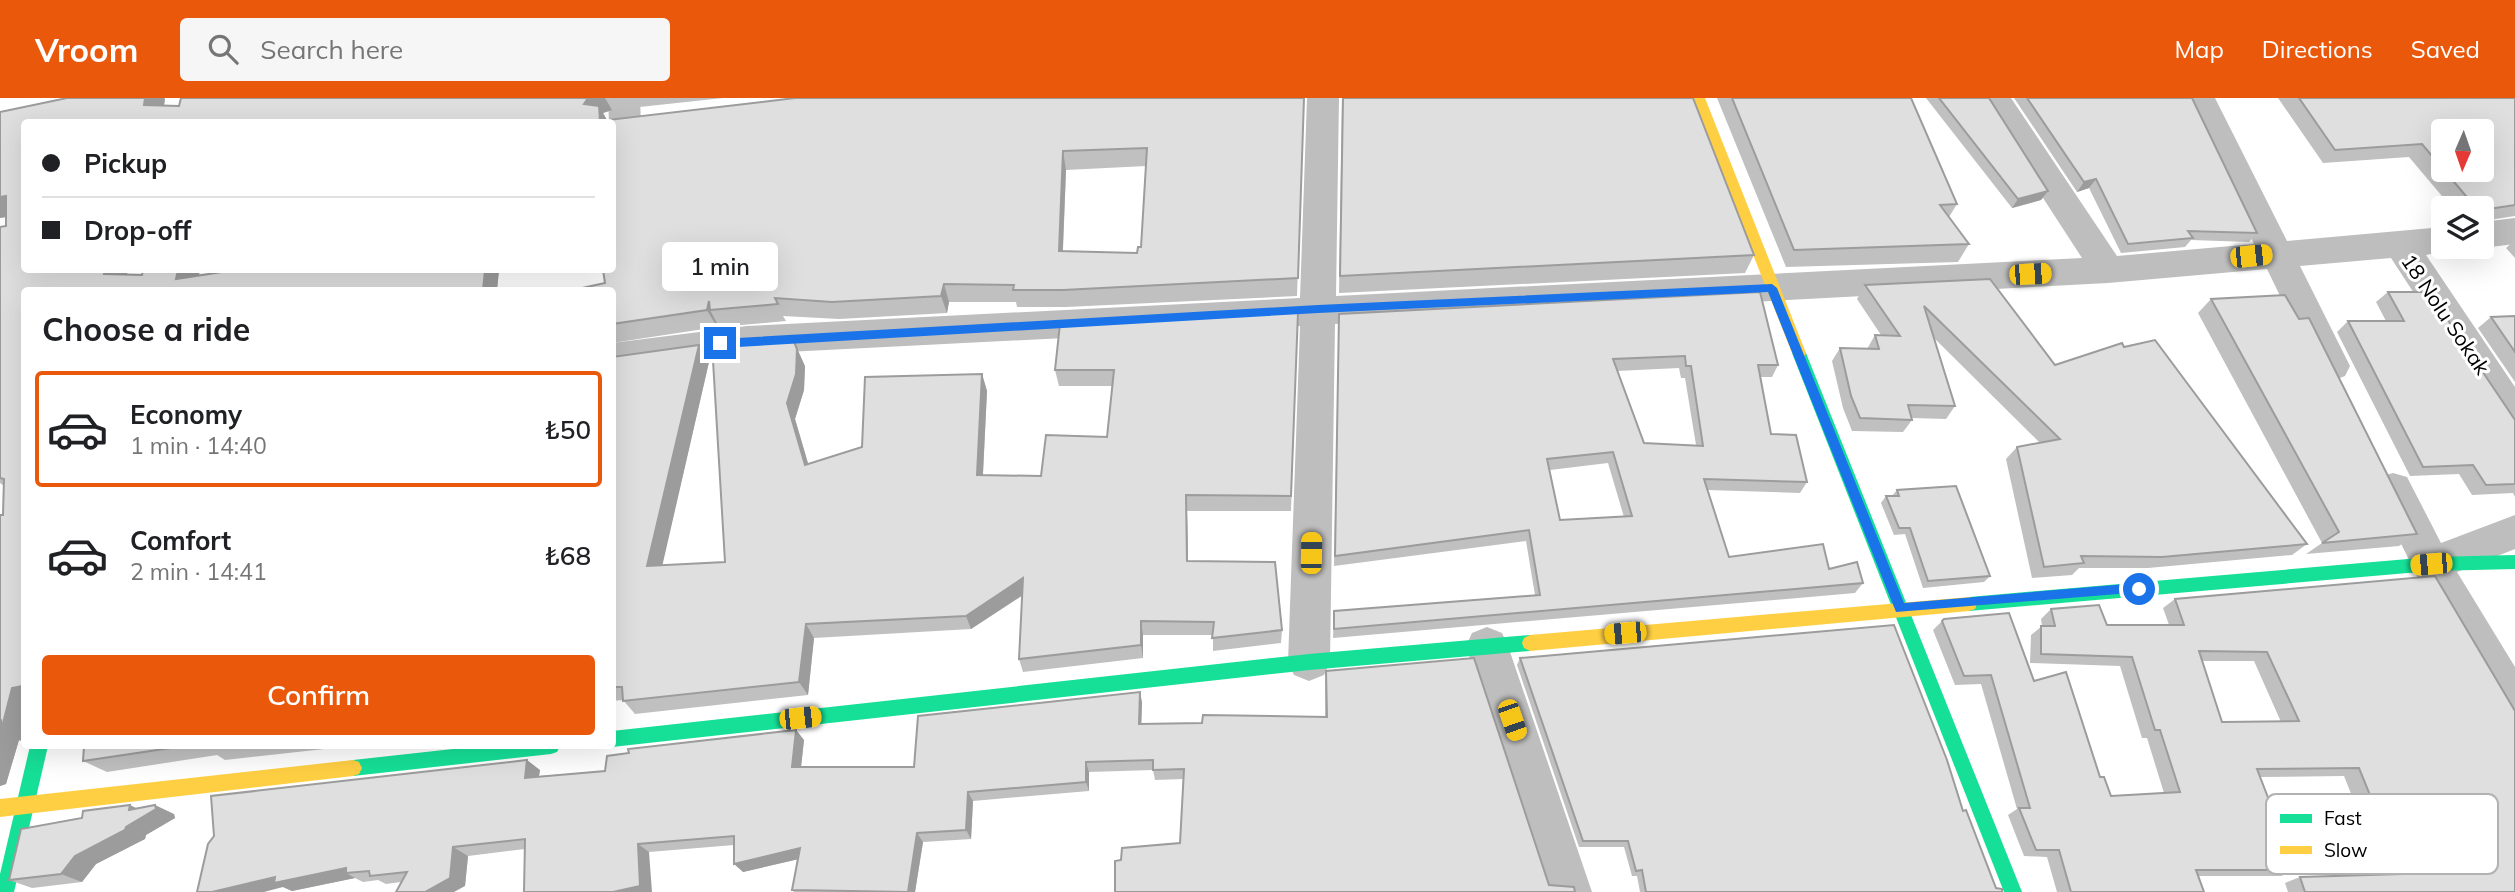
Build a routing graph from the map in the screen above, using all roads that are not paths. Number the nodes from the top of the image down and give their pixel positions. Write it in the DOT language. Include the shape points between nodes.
graph roads {
  1 [pos="1323,98"];
  2 [pos="1698,98"];
  3 [pos="1994,98"];
  4 [pos="2200,98"];
  5 [pos="2515,231"];
  6 [pos="2494,234"];
  7 [pos="2431,241"];
  8 [pos="2401,245"];
  9 [pos="2275,253"];
  10 [pos="2108,270"];
  11 [pos="1772,288"];
  12 [pos="1318,309"];
  13 [pos="616,357"];
  14 [pos="2350,402"];
  15 [pos="2515,417"];
  16 [pos="2381,465"];
  17 [pos="2515,532"];
  18 [pos="2515,562"];
  19 [pos="2431,564"];
  20 [pos="1900,608"];
  21 [pos="1488,646"];
  22 [pos="1308,662"];
  23 [pos="2515,706"];
  24 [pos="616,739"];
  25 [pos="38,749"];
  26 [pos="523,749"];
  27 [pos="26,803"];
  28 [pos="0,808"];
  29 [pos="5,892"];
  30 [pos="1569,892"];
  31 [pos="2013,892"];
  1 -- 12 [label="street"];
  2 -- 11 [label="street"];
  3 -- 10 [label="street"];
  4 -- 9 [label="street"];
  5 -- 6 [label="street"];
  7 -- 8 [label="street"];
  8 -- 9 [label="street"];
  8 -- 15 [label="street, 18 Nolu Sokak"];
  9 -- 10 [label="street"];
  9 -- 14 [label="street"];
  10 -- 11 [label="street"];
  11 -- 12 [label="street"];
  11 -- 20 [label="street"];
  12 -- 13 [label="street" via="747,340"];
  12 -- 22 [label="street"];
  16 -- 19 [label="street"];
  17 -- 19 [label="street"];
  18 -- 19 [label="street"];
  19 -- 20 [label="street"];
  19 -- 23 [label="street"];
  20 -- 21 [label="street"];
  20 -- 31 [label="street"];
  21 -- 22 [label="street"];
  21 -- 30 [label="street"];
  22 -- 24 [label="street"];
  25 -- 27 [label="street"];
  26 -- 27 [label="street"];
  27 -- 28 [label="street"];
  27 -- 29 [label="street"];
}
